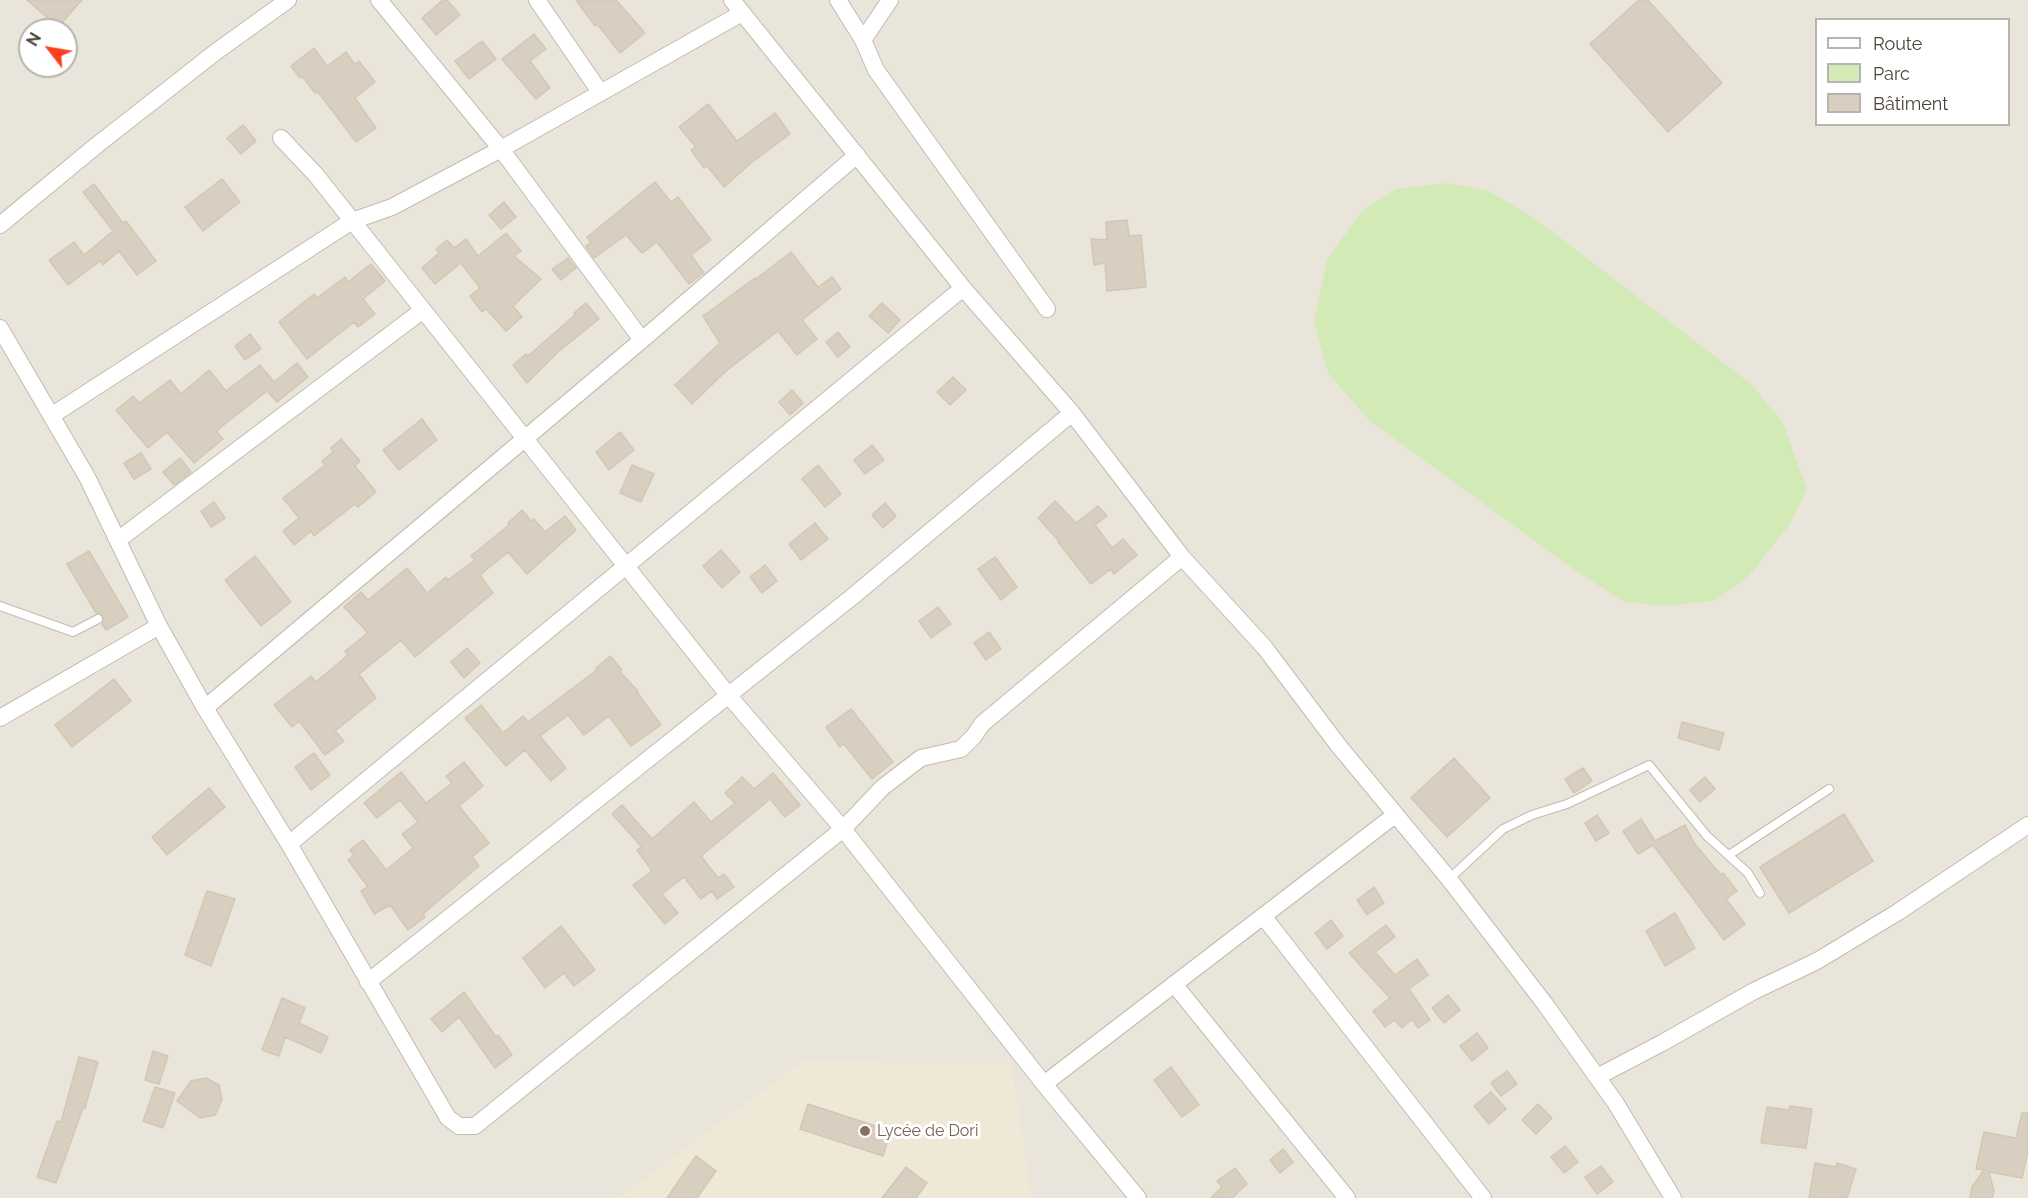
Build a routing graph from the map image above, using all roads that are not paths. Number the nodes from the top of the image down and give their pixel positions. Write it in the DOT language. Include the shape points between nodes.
graph roads {
  1 [pos="288,0"];
  2 [pos="379,0"];
  3 [pos="537,0"];
  4 [pos="838,0"];
  5 [pos="890,0"];
  6 [pos="737,7"];
  7 [pos="863,40"];
  8 [pos="600,92"];
  9 [pos="281,138"];
  10 [pos="501,149"];
  11 [pos="857,155"];
  12 [pos="352,221"];
  13 [pos="0,225"];
  14 [pos="963,288"];
  15 [pos="1047,309"];
  16 [pos="423,310"];
  17 [pos="0,328"];
  18 [pos="642,340"];
  19 [pos="1072,413"];
  20 [pos="51,416"];
  21 [pos="524,438"];
  22 [pos="118,540"];
  23 [pos="1182,557"];
  24 [pos="626,566"];
  25 [pos="0,606"];
  26 [pos="98,619"];
  27 [pos="159,626"];
  28 [pos="729,696"];
  29 [pos="205,708"];
  30 [pos="0,718"];
  31 [pos="1829,789"];
  32 [pos="1395,814"];
  33 [pos="2028,825"];
  34 [pos="843,829"];
  35 [pos="289,844"];
  36 [pos="1729,855"];
  37 [pos="1449,879"];
  38 [pos="1760,893"];
  39 [pos="1263,916"];
  40 [pos="368,982"];
  41 [pos="1174,984"];
  42 [pos="1597,1077"];
  43 [pos="1044,1084"];
  44 [pos="1138,1198"];
  45 [pos="1347,1198"];
  46 [pos="1483,1198"];
  47 [pos="1673,1198"];
  1 -- 13 [label="street" via="217,51"];
  2 -- 10 [label="street"];
  3 -- 8 [label="street"];
  4 -- 7 [label="street"];
  5 -- 7 [label="street"];
  6 -- 8 [label="street"];
  6 -- 11 [label="street"];
  7 -- 15 [label="street" via="876,70"];
  8 -- 10 [label="street"];
  9 -- 12 [label="street"];
  10 -- 12 [label="street" via="392,207"];
  10 -- 18 [label="street"];
  11 -- 14 [label="street"];
  11 -- 18 [label="street"];
  12 -- 16 [label="street"];
  12 -- 20 [label="street"];
  14 -- 19 [label="street"];
  14 -- 24 [label="street"];
  16 -- 21 [label="street"];
  16 -- 22 [label="street"];
  17 -- 20 [label="street"];
  18 -- 21 [label="street"];
  19 -- 23 [label="street"];
  19 -- 28 [label="street"];
  20 -- 22 [label="street"];
  21 -- 24 [label="street"];
  21 -- 29 [label="street"];
  22 -- 27 [label="street"];
  23 -- 32 [label="street" via="1266,648 1338,746"];
  23 -- 34 [label="street" via="982,724 961,749 921,758 883,787"];
  24 -- 28 [label="street"];
  24 -- 35 [label="street"];
  25 -- 26 [label="lane" via="73,632"];
  27 -- 29 [label="street"];
  27 -- 30 [label="street"];
  28 -- 34 [label="street"];
  28 -- 40 [label="street"];
  29 -- 35 [label="street"];
  31 -- 36 [label="lane"];
  32 -- 37 [label="street"];
  32 -- 39 [label="street"];
  33 -- 42 [label="street" via="1817,961"];
  34 -- 40 [label="street" via="476,1126 459,1126 448,1118"];
  34 -- 43 [label="street"];
  35 -- 40 [label="street"];
  36 -- 37 [label="lane" via="1707,836 1649,765 1503,829"];
  36 -- 38 [label="lane" via="1748,873"];
  37 -- 42 [label="street"];
  39 -- 41 [label="street"];
  39 -- 46 [label="street"];
  41 -- 43 [label="street"];
  41 -- 45 [label="street"];
  42 -- 47 [label="street"];
  43 -- 44 [label="street"];
}
